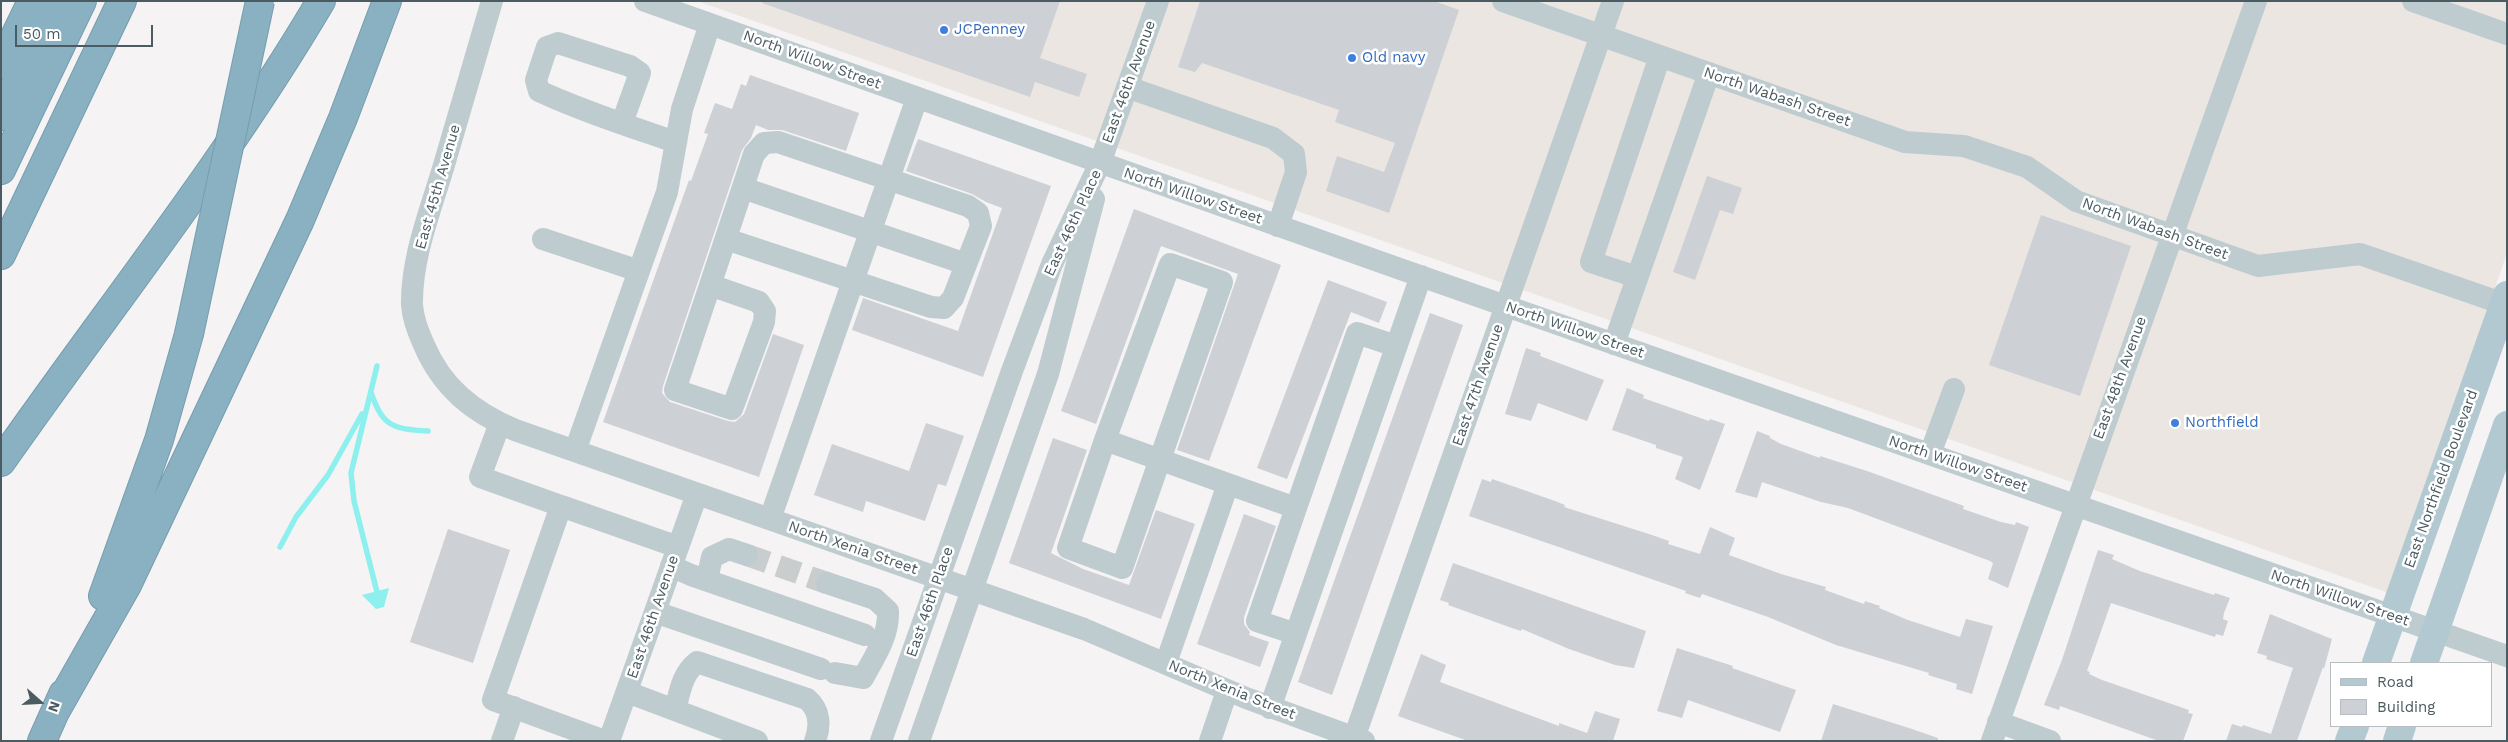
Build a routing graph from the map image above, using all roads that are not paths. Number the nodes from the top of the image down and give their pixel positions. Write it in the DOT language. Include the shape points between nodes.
graph roads {
  1 [pos="32,1"];
  2 [pos="56,1"];
  3 [pos="82,1"];
  4 [pos="122,1"];
  5 [pos="260,1"];
  6 [pos="321,1"];
  7 [pos="387,1"];
  8 [pos="492,1"];
  9 [pos="645,1"];
  10 [pos="1158,1"];
  11 [pos="1504,1"];
  12 [pos="1613,1"];
  13 [pos="2413,1"];
  14 [pos="2251,6"];
  15 [pos="710,24"];
  16 [pos="2507,34"];
  17 [pos="1601,36"];
  18 [pos="1660,56"];
  19 [pos="1,65"];
  20 [pos="1709,73"];
  21 [pos="1128,87"];
  22 [pos="917,98"];
  23 [pos="1,116"];
  24 [pos="622,123"];
  25 [pos="675,142"];
  26 [pos="1100,163"];
  27 [pos="1,170"];
  28 [pos="888,180"];
  29 [pos="743,188"];
  30 [pos="1278,226"];
  31 [pos="871,230"];
  32 [pos="2171,235"];
  33 [pos="544,239"];
  34 [pos="726,239"];
  35 [pos="1,255"];
  36 [pos="966,264"];
  37 [pos="639,270"];
  38 [pos="1421,276"];
  39 [pos="1637,277"];
  40 [pos="853,281"];
  41 [pos="710,285"];
  42 [pos="2505,300"];
  43 [pos="1506,306"];
  44 [pos="1614,344"];
  45 [pos="1396,346"];
  46 [pos="438,372"];
  47 [pos="1954,389"];
  48 [pos="500,423"];
  49 [pos="2507,425"];
  50 [pos="1105,440"];
  51 [pos="575,451"];
  52 [pos="1930,454"];
  53 [pos="1160,460"];
  54 [pos="1,462"];
  55 [pos="1228,484"];
  56 [pos="697,494"];
  57 [pos="2075,505"];
  58 [pos="561,506"];
  59 [pos="1296,508"];
  60 [pos="770,519"];
  61 [pos="747,555"];
  62 [pos="674,556"];
  63 [pos="938,579"];
  64 [pos="707,580"];
  65 [pos="827,583"];
  66 [pos="972,590"];
  67 [pos="655,612"];
  68 [pos="2392,616"];
  69 [pos="2435,630"];
  70 [pos="1296,634"];
  71 [pos="865,636"];
  72 [pos="2507,656"];
  73 [pos="2376,662"];
  74 [pos="2424,662"];
  75 [pos="1166,663"];
  76 [pos="1227,690"];
  77 [pos="626,692"];
  78 [pos="504,704"];
  79 [pos="1270,708"];
  80 [pos="56,710"];
  81 [pos="676,710"];
  82 [pos="2354,727"];
  83 [pos="2402,727"];
  84 [pos="1995,732"];
  85 [pos="560,733"];
  86 [pos="1357,740"];
  87 [pos="42,741"];
  88 [pos="502,741"];
  89 [pos="607,741"];
  90 [pos="757,741"];
  91 [pos="815,741"];
  92 [pos="881,741"];
  93 [pos="919,741"];
  94 [pos="1210,741"];
  95 [pos="2050,741"];
  96 [pos="2349,741"];
  97 [pos="2397,741"];
  1 -- 19 [label="highway"];
  2 -- 23 [label="highway"];
  3 -- 27 [label="highway"];
  4 -- 35 [label="highway"];
  5 -- 80 [label="highway, bridge" via="189,334 159,440 135,510"];
  6 -- 54 [label="highway" via="196,192"];
  7 -- 80 [label="highway" via="343,118 296,229 126,585"];
  8 -- 46 [label="street, East 45th Avenue" via="424,231 414,284 412,303 416,323 428,356"];
  9 -- 15 [label="street, North Willow Street"];
  10 -- 21 [label="street, East 46th Avenue"];
  11 -- 17 [label="street, North Wabash Street"];
  12 -- 17 [label="street, East 47th Avenue"];
  13 -- 16 [label="street"];
  14 -- 32 [label="street, East 48th Avenue"];
  15 -- 22 [label="street, North Willow Street"];
  15 -- 25 [label="street" via="682,109"];
  17 -- 18 [label="street, North Wabash Street"];
  17 -- 43 [label="street, East 47th Avenue"];
  18 -- 20 [label="street, North Wabash Street"];
  18 -- 39 [label="street" via="1591,262"];
  20 -- 32 [label="street, North Wabash Street" via="1905,142 1964,146 2027,167 2076,201"];
  20 -- 39 [label="street"];
  21 -- 26 [label="street, East 46th Avenue"];
  21 -- 30 [label="street" via="1273,138 1294,154 1296,172"];
  22 -- 26 [label="street, North Willow Street"];
  22 -- 28 [label="street"];
  24 -- 24 [label="street" via="539,91 536,80 546,47 558,43 630,66 640,73"];
  24 -- 25 [label="street"];
  25 -- 37 [label="street" via="667,192"];
  26 -- 30 [label="street, North Willow Street"];
  26 -- 63 [label="street, East 46th Place" via="1052,264"];
  26 -- 66 [label="street, East 46th Place" via="1092,206 1048,374"];
  28 -- 29 [label="street" via="778,142 764,143 754,154"];
  28 -- 31 [label="street"];
  28 -- 36 [label="street" via="968,206 978,213 981,226"];
  29 -- 31 [label="street"];
  29 -- 34 [label="street"];
  30 -- 38 [label="street, North Willow Street"];
  31 -- 36 [label="street"];
  31 -- 40 [label="street"];
  32 -- 42 [label="street, North Wabash Street" via="2258,266 2360,254"];
  32 -- 57 [label="street, East 48th Avenue"];
  33 -- 37 [label="street"];
  34 -- 40 [label="street"];
  34 -- 41 [label="street"];
  36 -- 40 [label="street" via="953,298 944,308 931,307"];
  37 -- 51 [label="street"];
  38 -- 43 [label="street, North Willow Street"];
  38 -- 45 [label="street"];
  39 -- 44 [label="street"];
  40 -- 60 [label="street"];
  41 -- 41 [label="street" via="674,390 732,409 766,311 759,302"];
  42 -- 68 [label="main road, East Northfield Boulevard"];
  43 -- 44 [label="street, North Willow Street"];
  43 -- 86 [label="street, East 47th Avenue"];
  44 -- 52 [label="street, North Willow Street"];
  45 -- 59 [label="street" via="1357,333"];
  45 -- 70 [label="street"];
  46 -- 48 [label="street, North Xenia Street" via="459,397"];
  47 -- 52 [label="street"];
  48 -- 51 [label="street, North Xenia Street"];
  48 -- 58 [label="street" via="480,477"];
  49 -- 69 [label="main road"];
  50 -- 53 [label="street"];
  50 -- 53 [label="street" via="1068,548 1077,552 1122,568"];
  50 -- 53 [label="street" via="1170,264 1222,282"];
  51 -- 56 [label="street, North Xenia Street"];
  52 -- 57 [label="street, North Willow Street"];
  53 -- 55 [label="street"];
  55 -- 59 [label="street"];
  55 -- 75 [label="street"];
  56 -- 60 [label="street, North Xenia Street"];
  56 -- 62 [label="street, East 46th Avenue"];
  57 -- 68 [label="street, North Willow Street"];
  57 -- 84 [label="street, East 48th Avenue"];
  58 -- 62 [label="street"];
  58 -- 78 [label="street"];
  59 -- 70 [label="street" via="1257,621"];
  60 -- 63 [label="street, North Xenia Street"];
  61 -- 64 [label="street" via="729,549 712,557"];
  62 -- 64 [label="street"];
  62 -- 67 [label="street, East 46th Avenue"];
  63 -- 66 [label="street, North Xenia Street"];
  63 -- 92 [label="street, East 46th Place"];
  64 -- 71 [label="street"];
  65 -- 67 [label="street" via="875,599 888,611 884,639 863,678 828,671"];
  66 -- 75 [label="street, North Xenia Street" via="1091,631"];
  66 -- 93 [label="street, East 46th Place"];
  67 -- 77 [label="street, East 46th Avenue"];
  68 -- 69 [label="street, North Willow Street"];
  68 -- 73 [label="main road, East Northfield Boulevard"];
  69 -- 72 [label="street, North Willow Street"];
  69 -- 74 [label="main road"];
  70 -- 79 [label="street"];
  75 -- 76 [label="street, North Xenia Street"];
  76 -- 79 [label="street, North Xenia Street"];
  76 -- 94 [label="street"];
  77 -- 81 [label="street"];
  77 -- 89 [label="street, East 46th Avenue"];
  78 -- 85 [label="street"];
  78 -- 88 [label="street"];
  79 -- 86 [label="street, North Xenia Street"];
  80 -- 87 [label="highway"];
  81 -- 90 [label="street"];
  81 -- 91 [label="street" via="683,681 697,662 807,699 816,707 820,730"];
  82 -- 96 [label="main road"];
  83 -- 97 [label="main road"];
  84 -- 95 [label="street"];
  85 -- 89 [label="street"];
}
